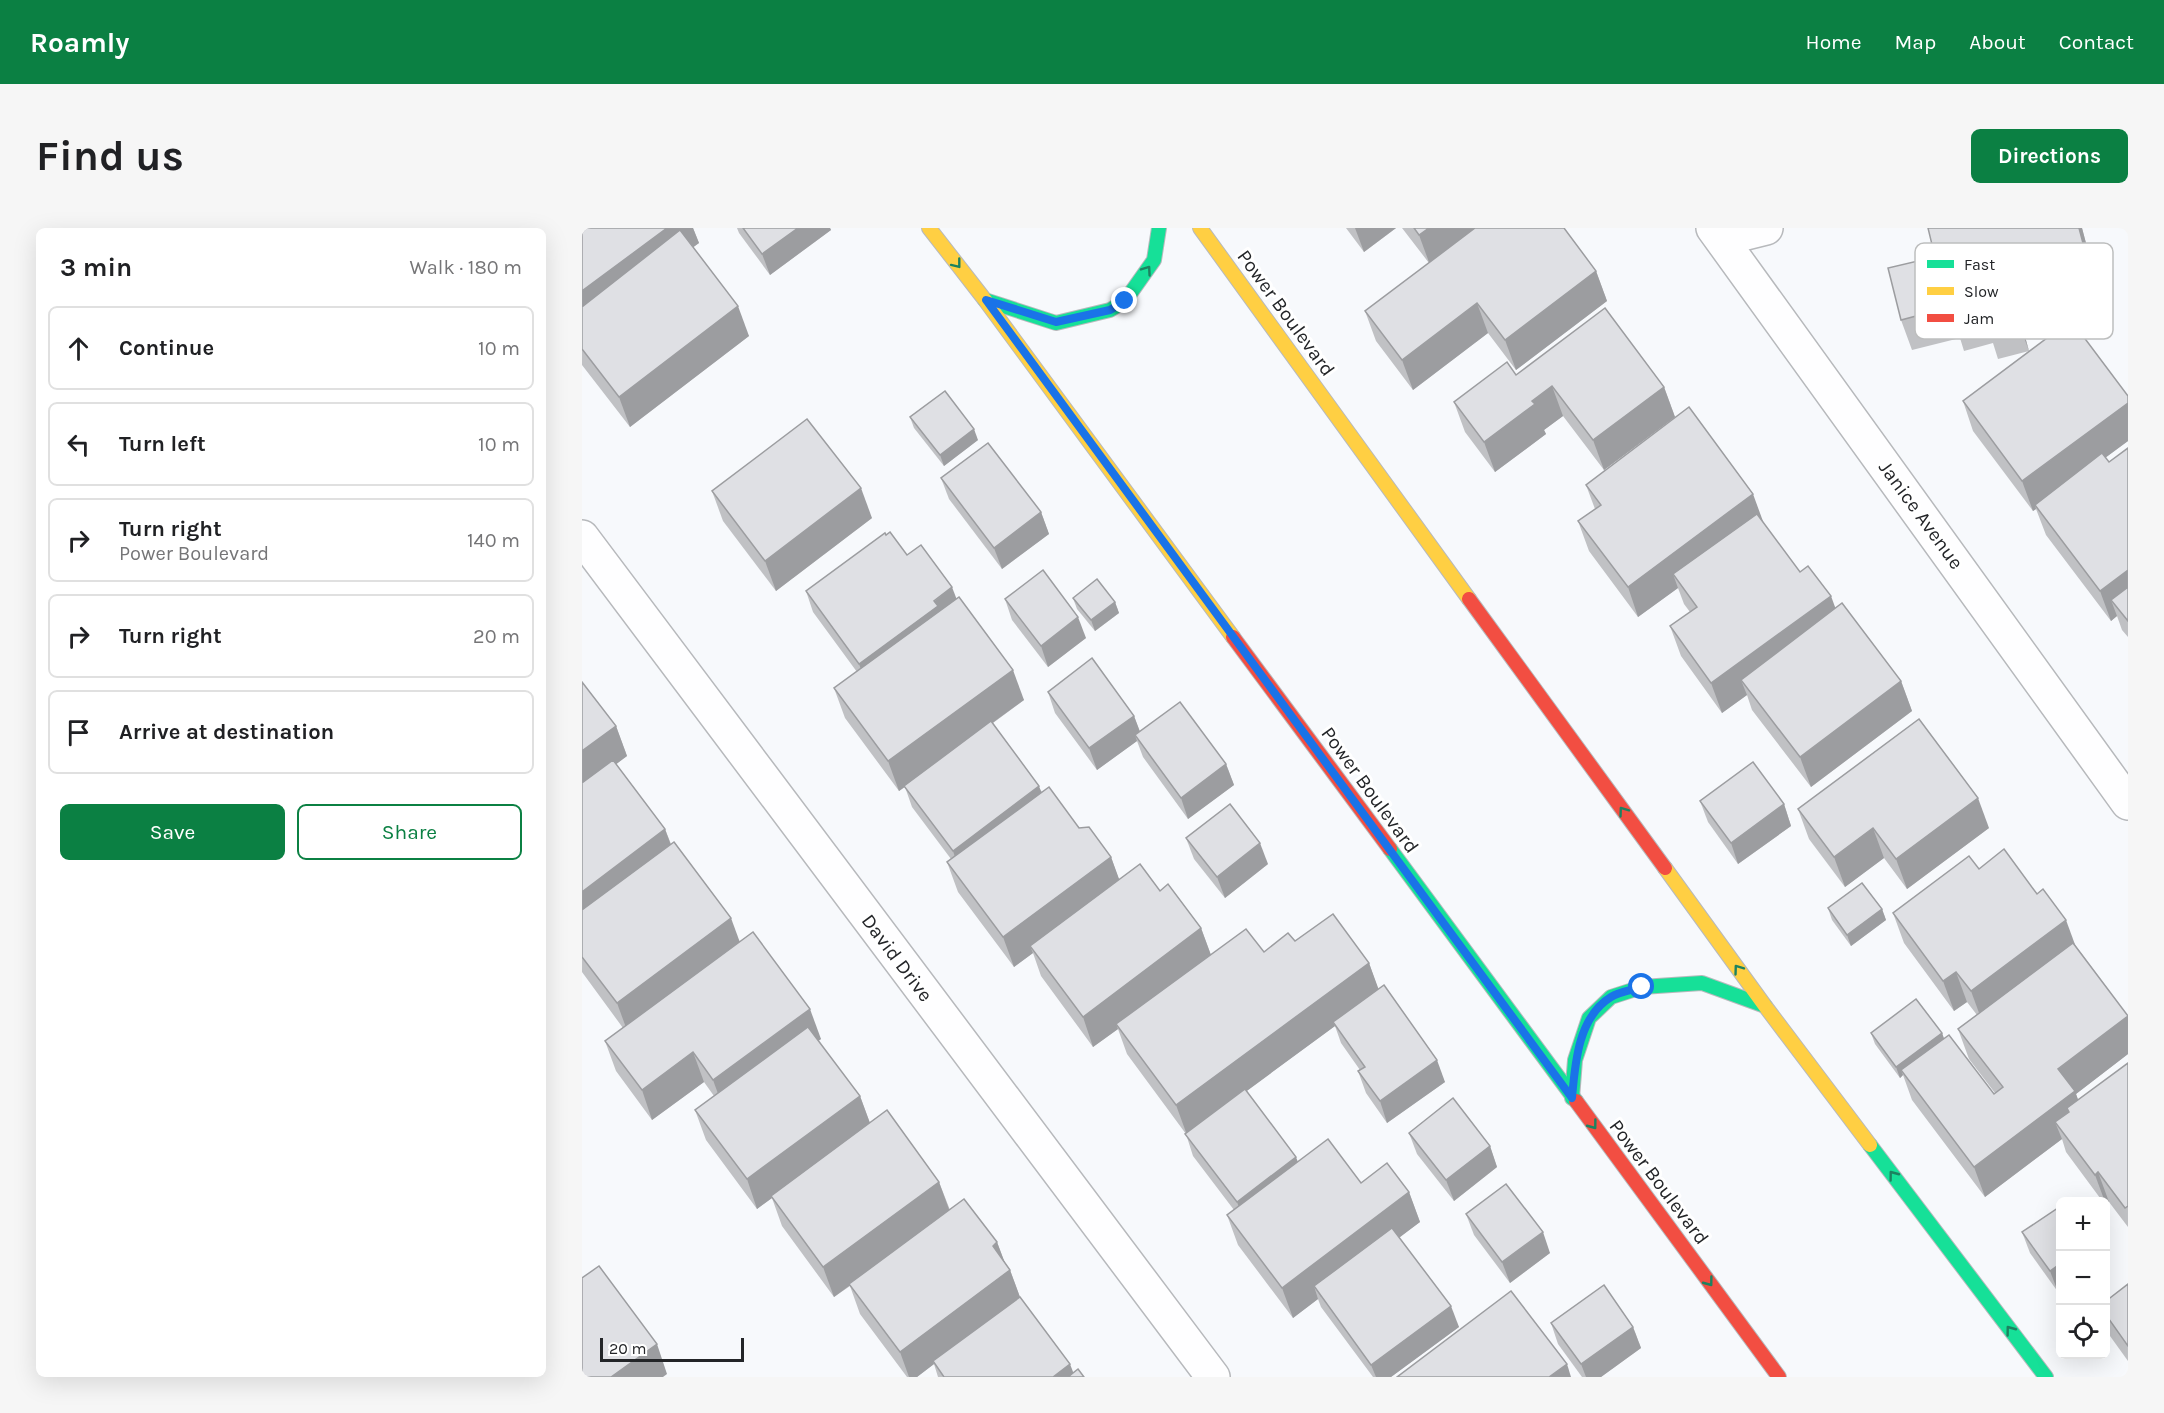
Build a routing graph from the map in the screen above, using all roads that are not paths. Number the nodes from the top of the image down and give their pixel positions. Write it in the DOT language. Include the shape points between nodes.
graph roads {
  1 [pos="928,228"];
  2 [pos="1159,228"];
  3 [pos="1200,228"];
  4 [pos="1766,228"];
  5 [pos="1717,234"];
  6 [pos="986,300"];
  7 [pos="582,537"];
  8 [pos="2128,803"];
  9 [pos="1765,1006"];
  10 [pos="1572,1098"];
  11 [pos="1213,1377"];
  12 [pos="1779,1377"];
  13 [pos="2046,1377"];
  1 -- 6 [label="street, Power Boulevard, one-way"];
  6 -- 2 [label="street, one-way" via="1056,322 1110,310 1125,301 1154,260"];
  9 -- 3 [label="street, Power Boulevard, one-way"];
  4 -- 5 [label="street"];
  5 -- 8 [label="street, Janice Avenue"];
  6 -- 10 [label="street, Power Boulevard"];
  7 -- 11 [label="street, David Drive"];
  9 -- 10 [label="street" via="1702,983 1642,987 1611,997 1589,1018 1575,1060"];
  13 -- 9 [label="street, Power Boulevard, one-way"];
  10 -- 12 [label="street, Power Boulevard, one-way"];
}
